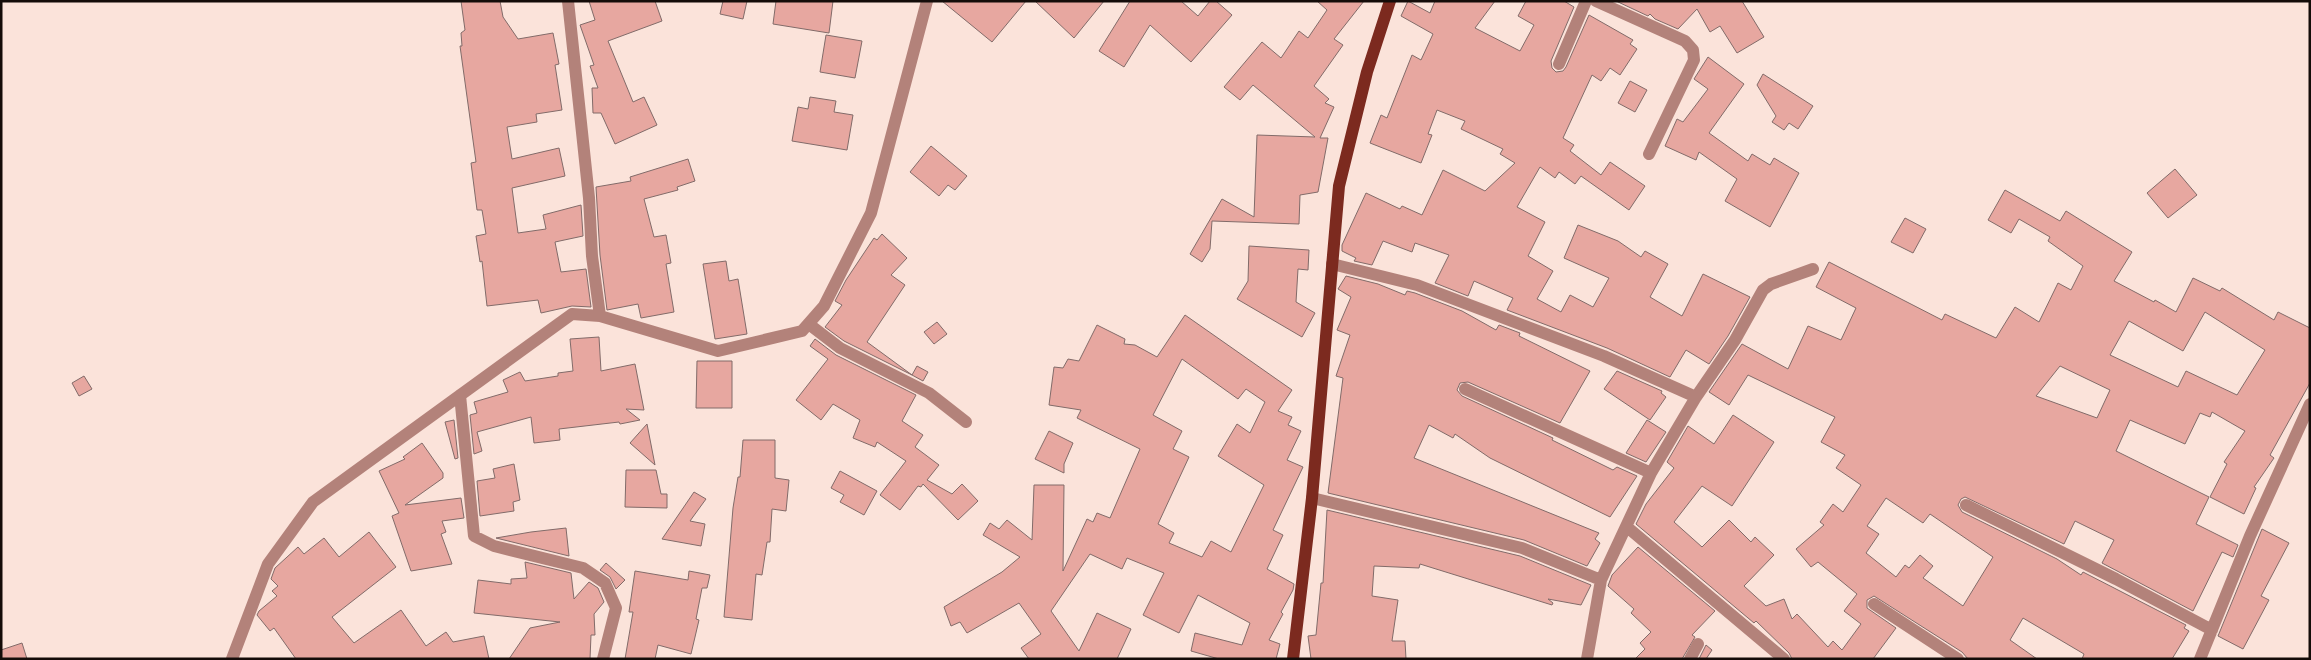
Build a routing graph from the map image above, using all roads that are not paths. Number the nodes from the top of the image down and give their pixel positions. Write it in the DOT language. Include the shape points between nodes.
graph roads {
  1 [pos="568,1"];
  2 [pos="927,1"];
  3 [pos="1390,1"];
  4 [pos="1586,1"];
  5 [pos="1596,1"];
  6 [pos="1559,64"];
  7 [pos="1649,154"];
  8 [pos="1332,264"];
  9 [pos="1813,269"];
  10 [pos="600,316"];
  11 [pos="810,325"];
  12 [pos="1465,389"];
  13 [pos="460,395"];
  14 [pos="1696,398"];
  15 [pos="2310,404"];
  16 [pos="966,422"];
  17 [pos="1651,474"];
  18 [pos="1312,498"];
  19 [pos="1966,505"];
  20 [pos="1627,526"];
  21 [pos="1601,580"];
  22 [pos="1874,604"];
  23 [pos="2212,630"];
  24 [pos="1698,644"];
  25 [pos="232,659"];
  26 [pos="603,659"];
  27 [pos="1294,659"];
  28 [pos="1587,659"];
  29 [pos="1690,659"];
  30 [pos="1784,659"];
  31 [pos="1958,659"];
  32 [pos="2200,659"];
  1 -- 10 [label="street"];
  2 -- 11 [label="street" via="871,213 824,306"];
  3 -- 8 [label="main road" via="1367,72 1339,186"];
  4 -- 6 [label="street"];
  5 -- 7 [label="street" via="1685,41 1693,50 1694,60"];
  8 -- 14 [label="street" via="1417,285 1604,356"];
  8 -- 18 [label="main road"];
  9 -- 14 [label="street" via="1763,290 1735,340"];
  10 -- 11 [label="street" via="718,351 802,331"];
  10 -- 13 [label="street" via="572,314"];
  11 -- 16 [label="street" via="840,348 929,393"];
  12 -- 17 [label="street"];
  13 -- 25 [label="street" via="313,502 268,564"];
  13 -- 26 [label="street" via="474,536 494,546 583,568 605,583 616,608"];
  14 -- 17 [label="street"];
  15 -- 23 [label="street" via="2250,536"];
  17 -- 20 [label="street"];
  18 -- 21 [label="street" via="1522,548"];
  18 -- 27 [label="main road"];
  19 -- 23 [label="street"];
  20 -- 21 [label="street"];
  20 -- 30 [label="street"];
  21 -- 28 [label="street"];
  22 -- 31 [label="street"];
  23 -- 32 [label="street"];
  24 -- 29 [label="street"];
}
